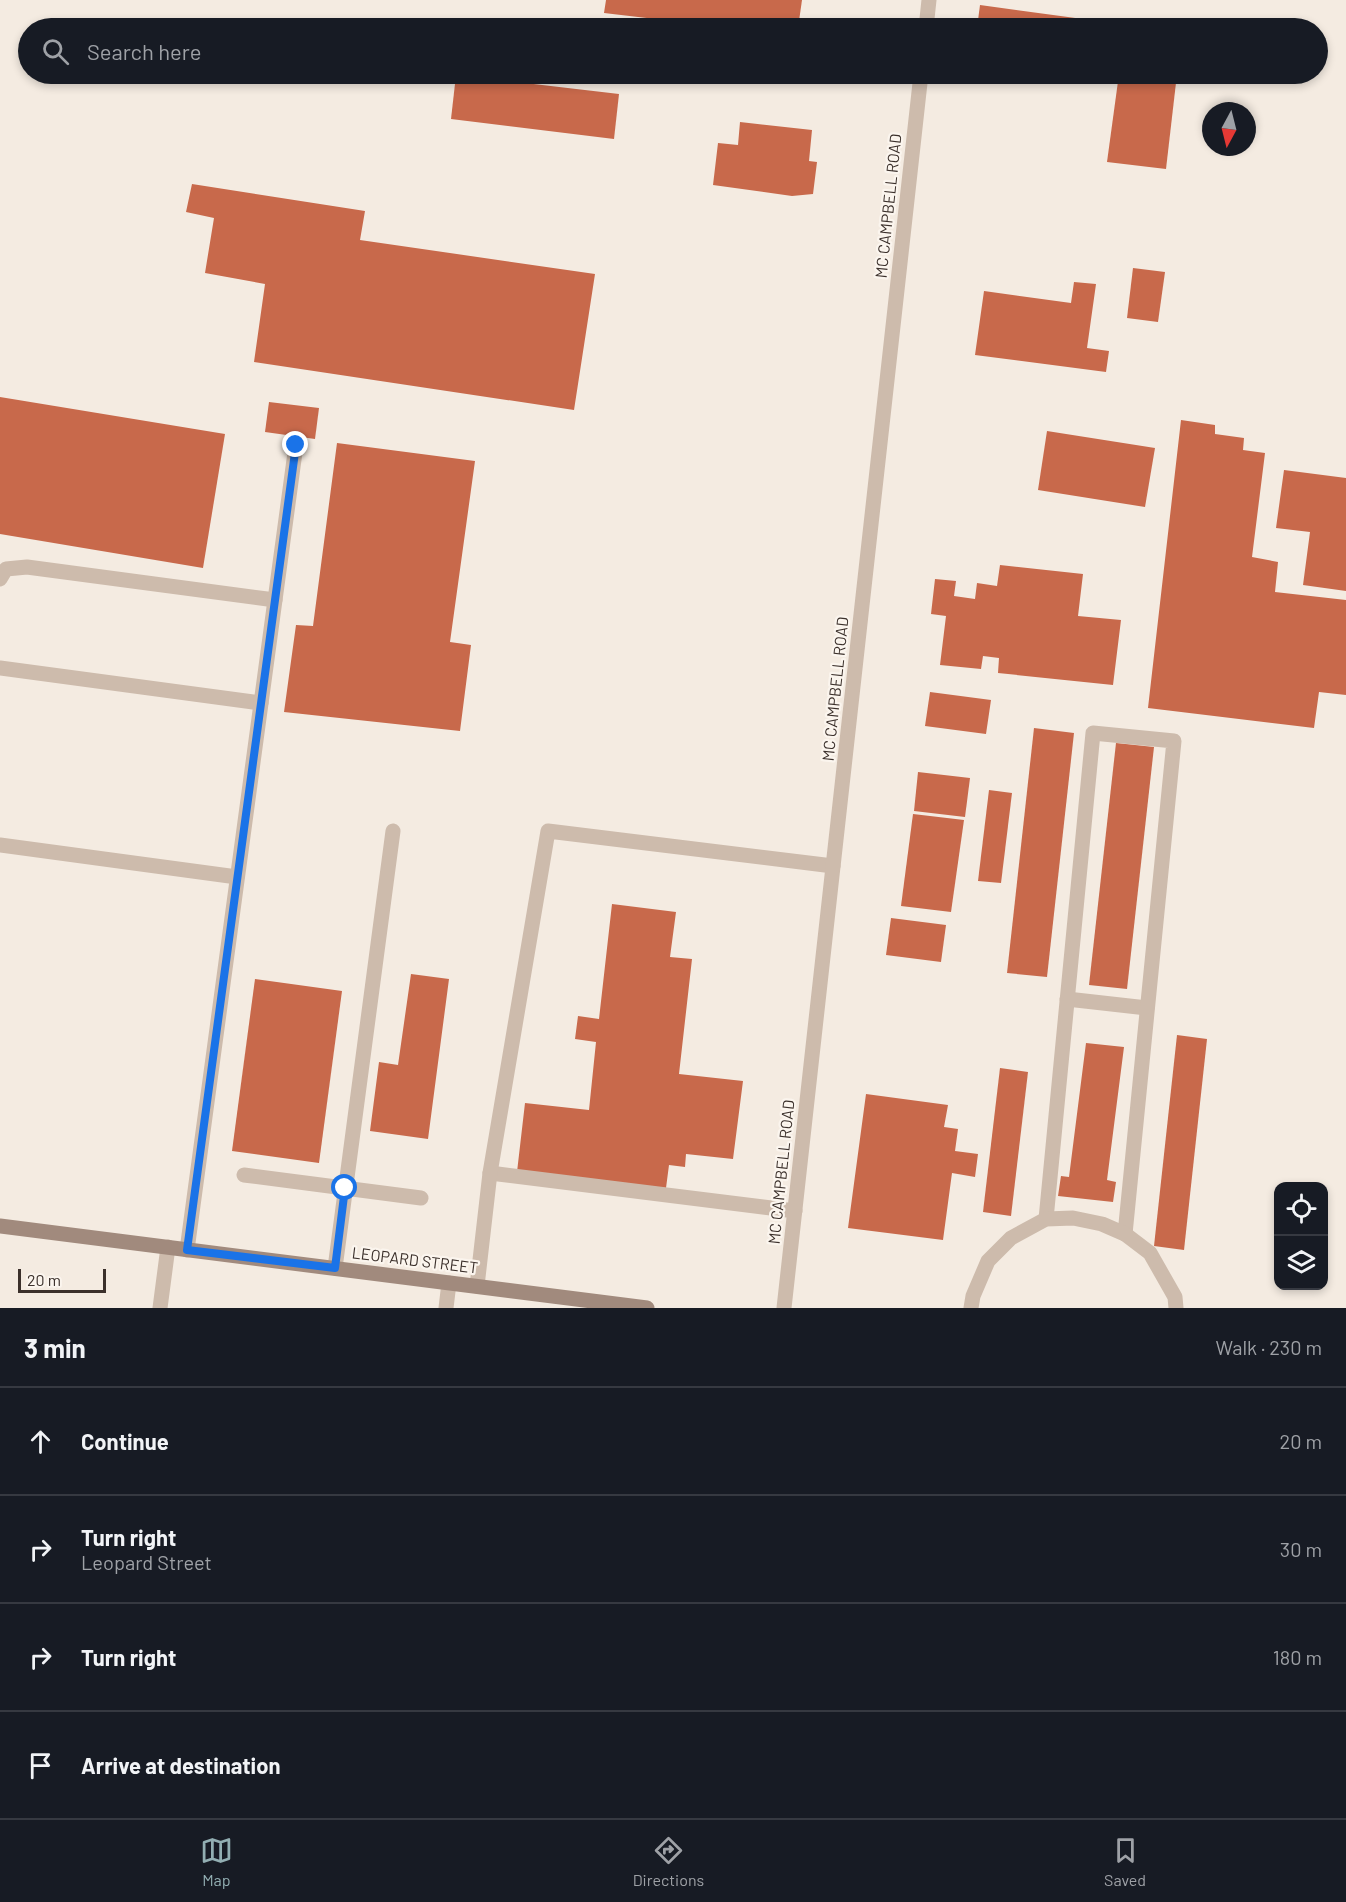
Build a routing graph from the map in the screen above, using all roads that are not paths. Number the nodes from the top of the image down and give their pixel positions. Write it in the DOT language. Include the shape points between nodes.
graph roads {
  1 [pos="929,0"];
  2 [pos="927,18"];
  3 [pos="920,84"];
  4 [pos="296,445"];
  5 [pos="0,579"];
  6 [pos="275,600"];
  7 [pos="0,668"];
  8 [pos="261,703"];
  9 [pos="393,831"];
  10 [pos="0,845"];
  11 [pos="833,866"];
  12 [pos="237,877"];
  13 [pos="1067,999"];
  14 [pos="1148,1008"];
  15 [pos="490,1173"];
  16 [pos="244,1175"];
  17 [pos="345,1188"];
  18 [pos="421,1198"];
  19 [pos="795,1211"];
  20 [pos="1046,1219"];
  21 [pos="0,1226"];
  22 [pos="1125,1234"];
  23 [pos="168,1248"];
  24 [pos="187,1250"];
  25 [pos="335,1268"];
  26 [pos="449,1283"];
  27 [pos="477,1286"];
  28 [pos="593,1305"];
  29 [pos="160,1308"];
  30 [pos="447,1308"];
  31 [pos="647,1308"];
  32 [pos="784,1308"];
  33 [pos="971,1308"];
  34 [pos="1176,1308"];
  1 -- 2 [label="street"];
  3 -- 11 [label="street, MC CAMPBELL ROAD"];
  4 -- 6 [label="street"];
  5 -- 6 [label="street" via="6,568 27,567"];
  6 -- 8 [label="street"];
  7 -- 8 [label="street"];
  8 -- 12 [label="street"];
  9 -- 17 [label="street"];
  10 -- 12 [label="street"];
  11 -- 15 [label="street" via="548,831"];
  11 -- 19 [label="street, MC CAMPBELL ROAD"];
  12 -- 24 [label="street"];
  13 -- 14 [label="street"];
  13 -- 14 [label="street" via="1093,733 1174,741"];
  13 -- 20 [label="street"];
  14 -- 22 [label="street"];
  15 -- 19 [label="street"];
  15 -- 27 [label="street"];
  16 -- 17 [label="street"];
  17 -- 18 [label="street"];
  17 -- 25 [label="street"];
  19 -- 32 [label="street, MC CAMPBELL ROAD"];
  20 -- 22 [label="street" via="1073,1218"];
  20 -- 33 [label="street" via="1011,1238 988,1261"];
  21 -- 23 [label="main road, LEOPARD STREET"];
  22 -- 34 [label="street" via="1150,1253 1175,1298"];
  23 -- 24 [label="main road, LEOPARD STREET"];
  23 -- 29 [label="street"];
  24 -- 25 [label="main road, LEOPARD STREET"];
  25 -- 26 [label="main road, LEOPARD STREET"];
  26 -- 27 [label="main road, LEOPARD STREET"];
  26 -- 30 [label="street"];
  27 -- 28 [label="main road, LEOPARD STREET"];
  28 -- 31 [label="main road, LEOPARD STREET"];
}
